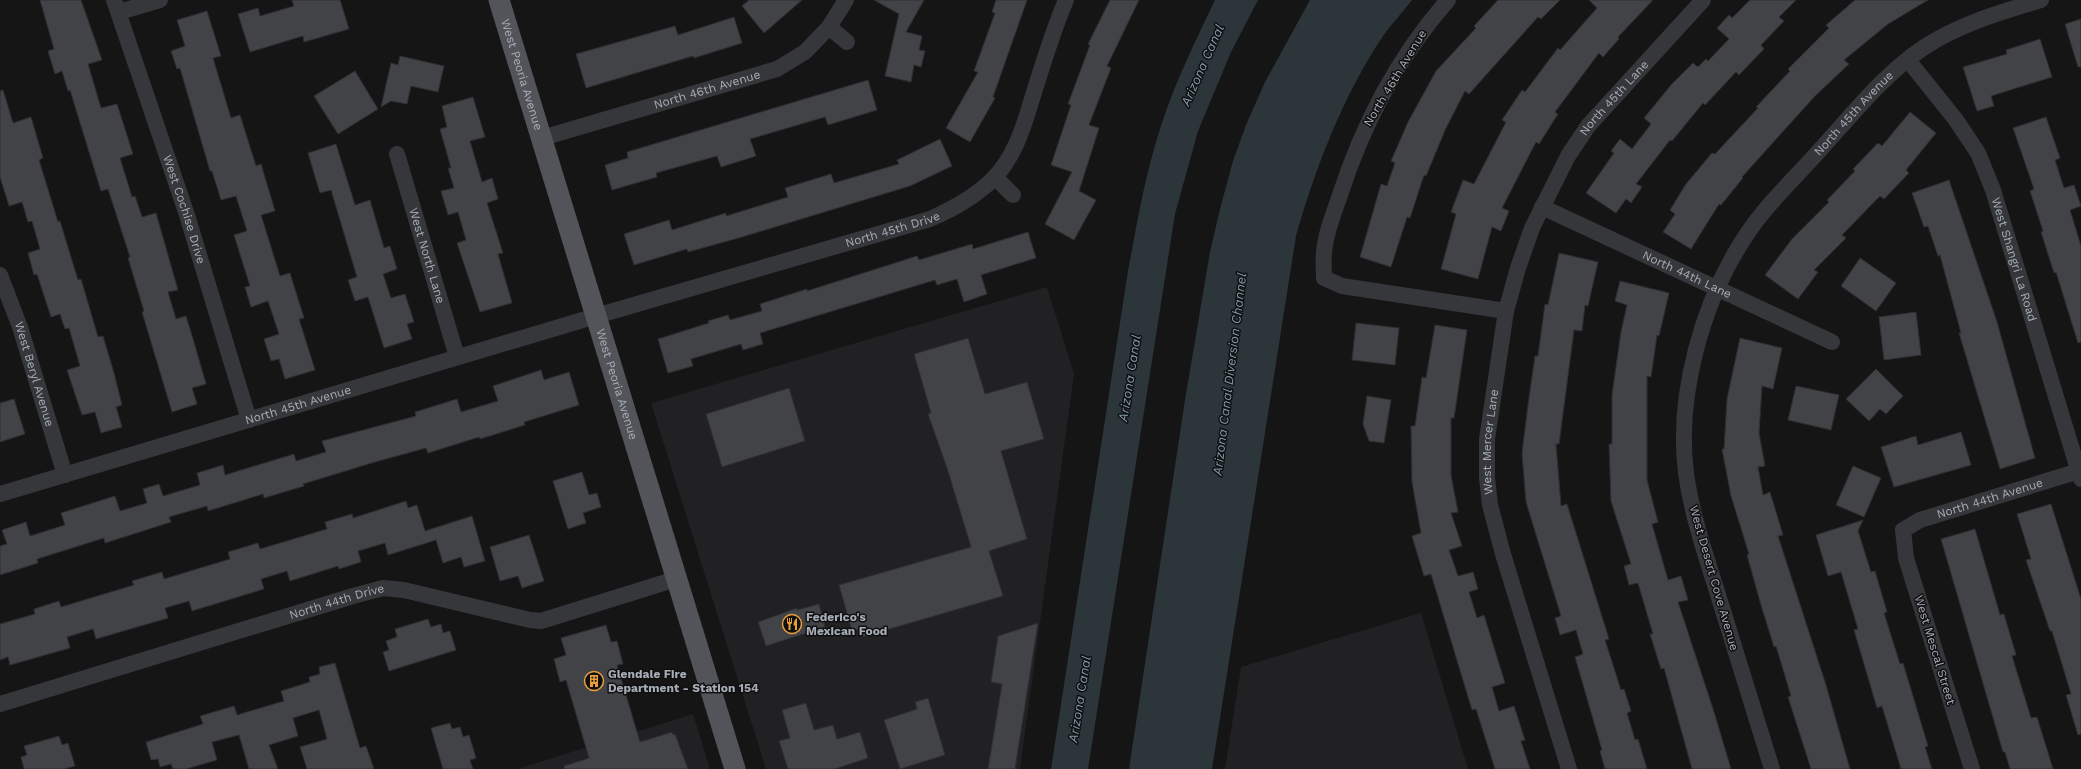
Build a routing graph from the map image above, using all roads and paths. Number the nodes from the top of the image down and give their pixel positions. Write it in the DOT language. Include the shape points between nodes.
graph roads {
  1 [pos="160,0"];
  2 [pos="499,0"];
  3 [pos="846,0"];
  4 [pos="1066,0"];
  5 [pos="1448,0"];
  6 [pos="1703,0"];
  7 [pos="2042,0"];
  8 [pos="116,6"];
  9 [pos="829,27"];
  10 [pos="847,42"];
  11 [pos="1908,60"];
  12 [pos="542,138"];
  13 [pos="397,154"];
  14 [pos="995,177"];
  15 [pos="1013,195"];
  16 [pos="1542,207"];
  17 [pos="0,275"];
  18 [pos="1717,290"];
  19 [pos="1506,311"];
  20 [pos="596,316"];
  21 [pos="1832,342"];
  22 [pos="458,357"];
  23 [pos="249,420"];
  24 [pos="65,475"];
  25 [pos="2080,475"];
  26 [pos="0,494"];
  27 [pos="1904,530"];
  28 [pos="676,579"];
  29 [pos="0,704"];
  30 [pos="735,769"];
  31 [pos="1568,769"];
  32 [pos="1772,769"];
  33 [pos="1972,769"];
  1 -- 8 [label="street"];
  2 -- 12 [label="main road, West Peoria Avenue"];
  3 -- 9 [label="street, North 46th Avenue"];
  4 -- 14 [label="street, North 45th Drive" via="1021,134"];
  5 -- 19 [label="street, North 46th Avenue" via="1429,22 1370,116 1352,157 1329,229 1324,253 1324,278 1342,286"];
  6 -- 16 [label="street, North 45th Lane" via="1588,126 1568,156"];
  7 -- 11 [label="street, North 45th Avenue" via="1997,13 1961,28 1924,48"];
  8 -- 23 [label="street, West Cochise Drive" via="188,215"];
  9 -- 10 [label="street"];
  9 -- 12 [label="street, North 46th Avenue" via="805,52 778,69"];
  11 -- 18 [label="street, North 45th Avenue" via="1873,92 1747,233"];
  11 -- 25 [label="street, West Shangri La Road" via="1956,120 1978,153 1993,190"];
  12 -- 20 [label="main road, West Peoria Avenue"];
  13 -- 22 [label="street, West North Lane"];
  14 -- 15 [label="street"];
  14 -- 20 [label="street, North 45th Drive" via="975,195 930,219"];
  16 -- 18 [label="street, North 44th Lane"];
  16 -- 19 [label="street, West Mercer Lane" via="1518,268"];
  17 -- 24 [label="street, West Beryl Avenue" via="20,327"];
  18 -- 21 [label="street, North 44th Lane"];
  18 -- 32 [label="street, West Desert Cove Avenue" via="1692,364 1685,424 1686,472 1701,541"];
  19 -- 31 [label="street, West Mercer Lane" via="1487,439 1490,505 1502,554"];
  20 -- 22 [label="street, North 45th Avenue"];
  20 -- 28 [label="main road, West Peoria Avenue"];
  22 -- 23 [label="street, North 45th Avenue"];
  23 -- 24 [label="street, North 45th Avenue"];
  24 -- 26 [label="street, North 45th Avenue"];
  25 -- 27 [label="street, North 44th Avenue" via="1920,520"];
  27 -- 33 [label="street, West Mescal Street" via="1906,558"];
  28 -- 29 [label="street, North 44th Drive" via="541,621 404,590 383,588"];
  28 -- 30 [label="main road, West Peoria Avenue"];
}
